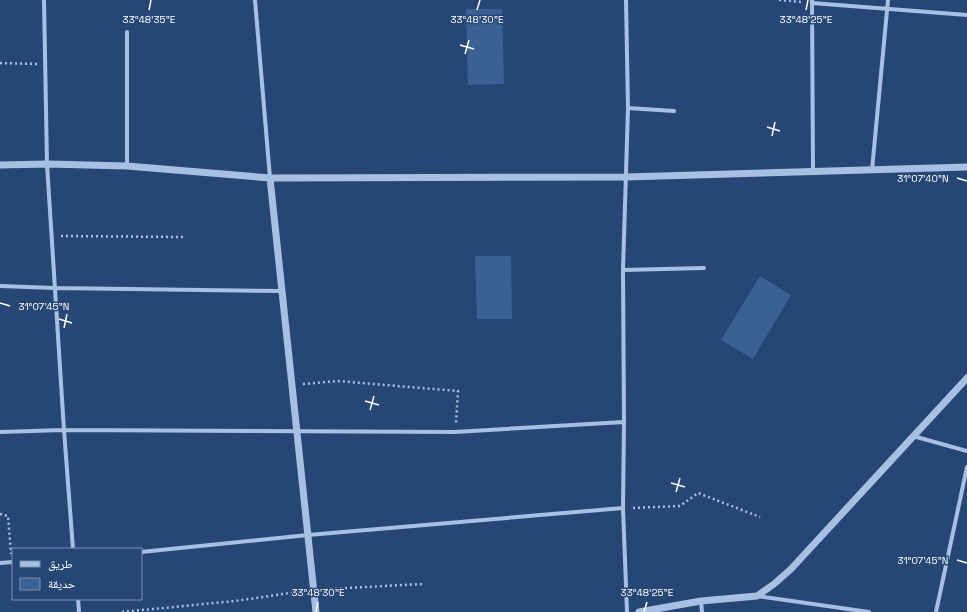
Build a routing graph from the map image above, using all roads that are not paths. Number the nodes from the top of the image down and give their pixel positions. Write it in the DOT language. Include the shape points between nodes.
graph roads {
  1 [pos="44,0"];
  2 [pos="255,0"];
  3 [pos="626,0"];
  4 [pos="888,0"];
  5 [pos="812,2"];
  6 [pos="887,8"];
  7 [pos="967,15"];
  8 [pos="127,32"];
  9 [pos="628,108"];
  10 [pos="674,111"];
  11 [pos="48,164"];
  12 [pos="0,165"];
  13 [pos="127,166"];
  14 [pos="967,167"];
  15 [pos="872,170"];
  16 [pos="813,172"];
  17 [pos="626,177"];
  18 [pos="270,178"];
  19 [pos="704,268"];
  20 [pos="623,270"];
  21 [pos="0,286"];
  22 [pos="55,288"];
  23 [pos="282,291"];
  24 [pos="967,378"];
  25 [pos="624,422"];
  26 [pos="64,430"];
  27 [pos="0,432"];
  28 [pos="298,432"];
  29 [pos="913,436"];
  30 [pos="967,451"];
  31 [pos="967,466"];
  32 [pos="623,508"];
  33 [pos="308,535"];
  34 [pos="73,548"];
  35 [pos="142,552"];
  36 [pos="12,562"];
  37 [pos="0,563"];
  38 [pos="757,596"];
  39 [pos="78,600"];
  40 [pos="701,601"];
  41 [pos="841,610"];
  42 [pos="79,612"];
  43 [pos="316,612"];
  44 [pos="627,612"];
  45 [pos="638,612"];
  46 [pos="702,612"];
  47 [pos="869,612"];
  48 [pos="936,612"];
  1 -- 11 [label="street"];
  2 -- 18 [label="street"];
  3 -- 9 [label="street"];
  4 -- 6 [label="street"];
  5 -- 6 [label="street"];
  5 -- 16 [label="street"];
  6 -- 7 [label="street"];
  6 -- 15 [label="street"];
  8 -- 13 [label="street"];
  9 -- 10 [label="street"];
  9 -- 17 [label="street"];
  11 -- 12 [label="street"];
  11 -- 13 [label="street"];
  11 -- 22 [label="street"];
  13 -- 18 [label="street"];
  14 -- 15 [label="street"];
  15 -- 16 [label="street"];
  16 -- 17 [label="street"];
  17 -- 18 [label="street"];
  17 -- 20 [label="street"];
  18 -- 23 [label="street"];
  19 -- 20 [label="street"];
  20 -- 25 [label="street"];
  21 -- 22 [label="street"];
  22 -- 23 [label="street"];
  22 -- 26 [label="street"];
  23 -- 28 [label="street"];
  24 -- 29 [label="street"];
  25 -- 28 [label="street" via="455,432"];
  25 -- 32 [label="street"];
  26 -- 27 [label="street"];
  26 -- 28 [label="street"];
  26 -- 34 [label="street"];
  28 -- 33 [label="street"];
  29 -- 30 [label="street"];
  29 -- 38 [label="street" via="791,569"];
  31 -- 48 [label="street"];
  32 -- 33 [label="street"];
  32 -- 44 [label="street"];
  33 -- 35 [label="street"];
  33 -- 43 [label="street"];
  36 -- 37 [label="street"];
  38 -- 40 [label="street"];
  38 -- 41 [label="street"];
  39 -- 42 [label="street"];
  40 -- 45 [label="street"];
  40 -- 46 [label="street"];
  41 -- 47 [label="street"];
}
